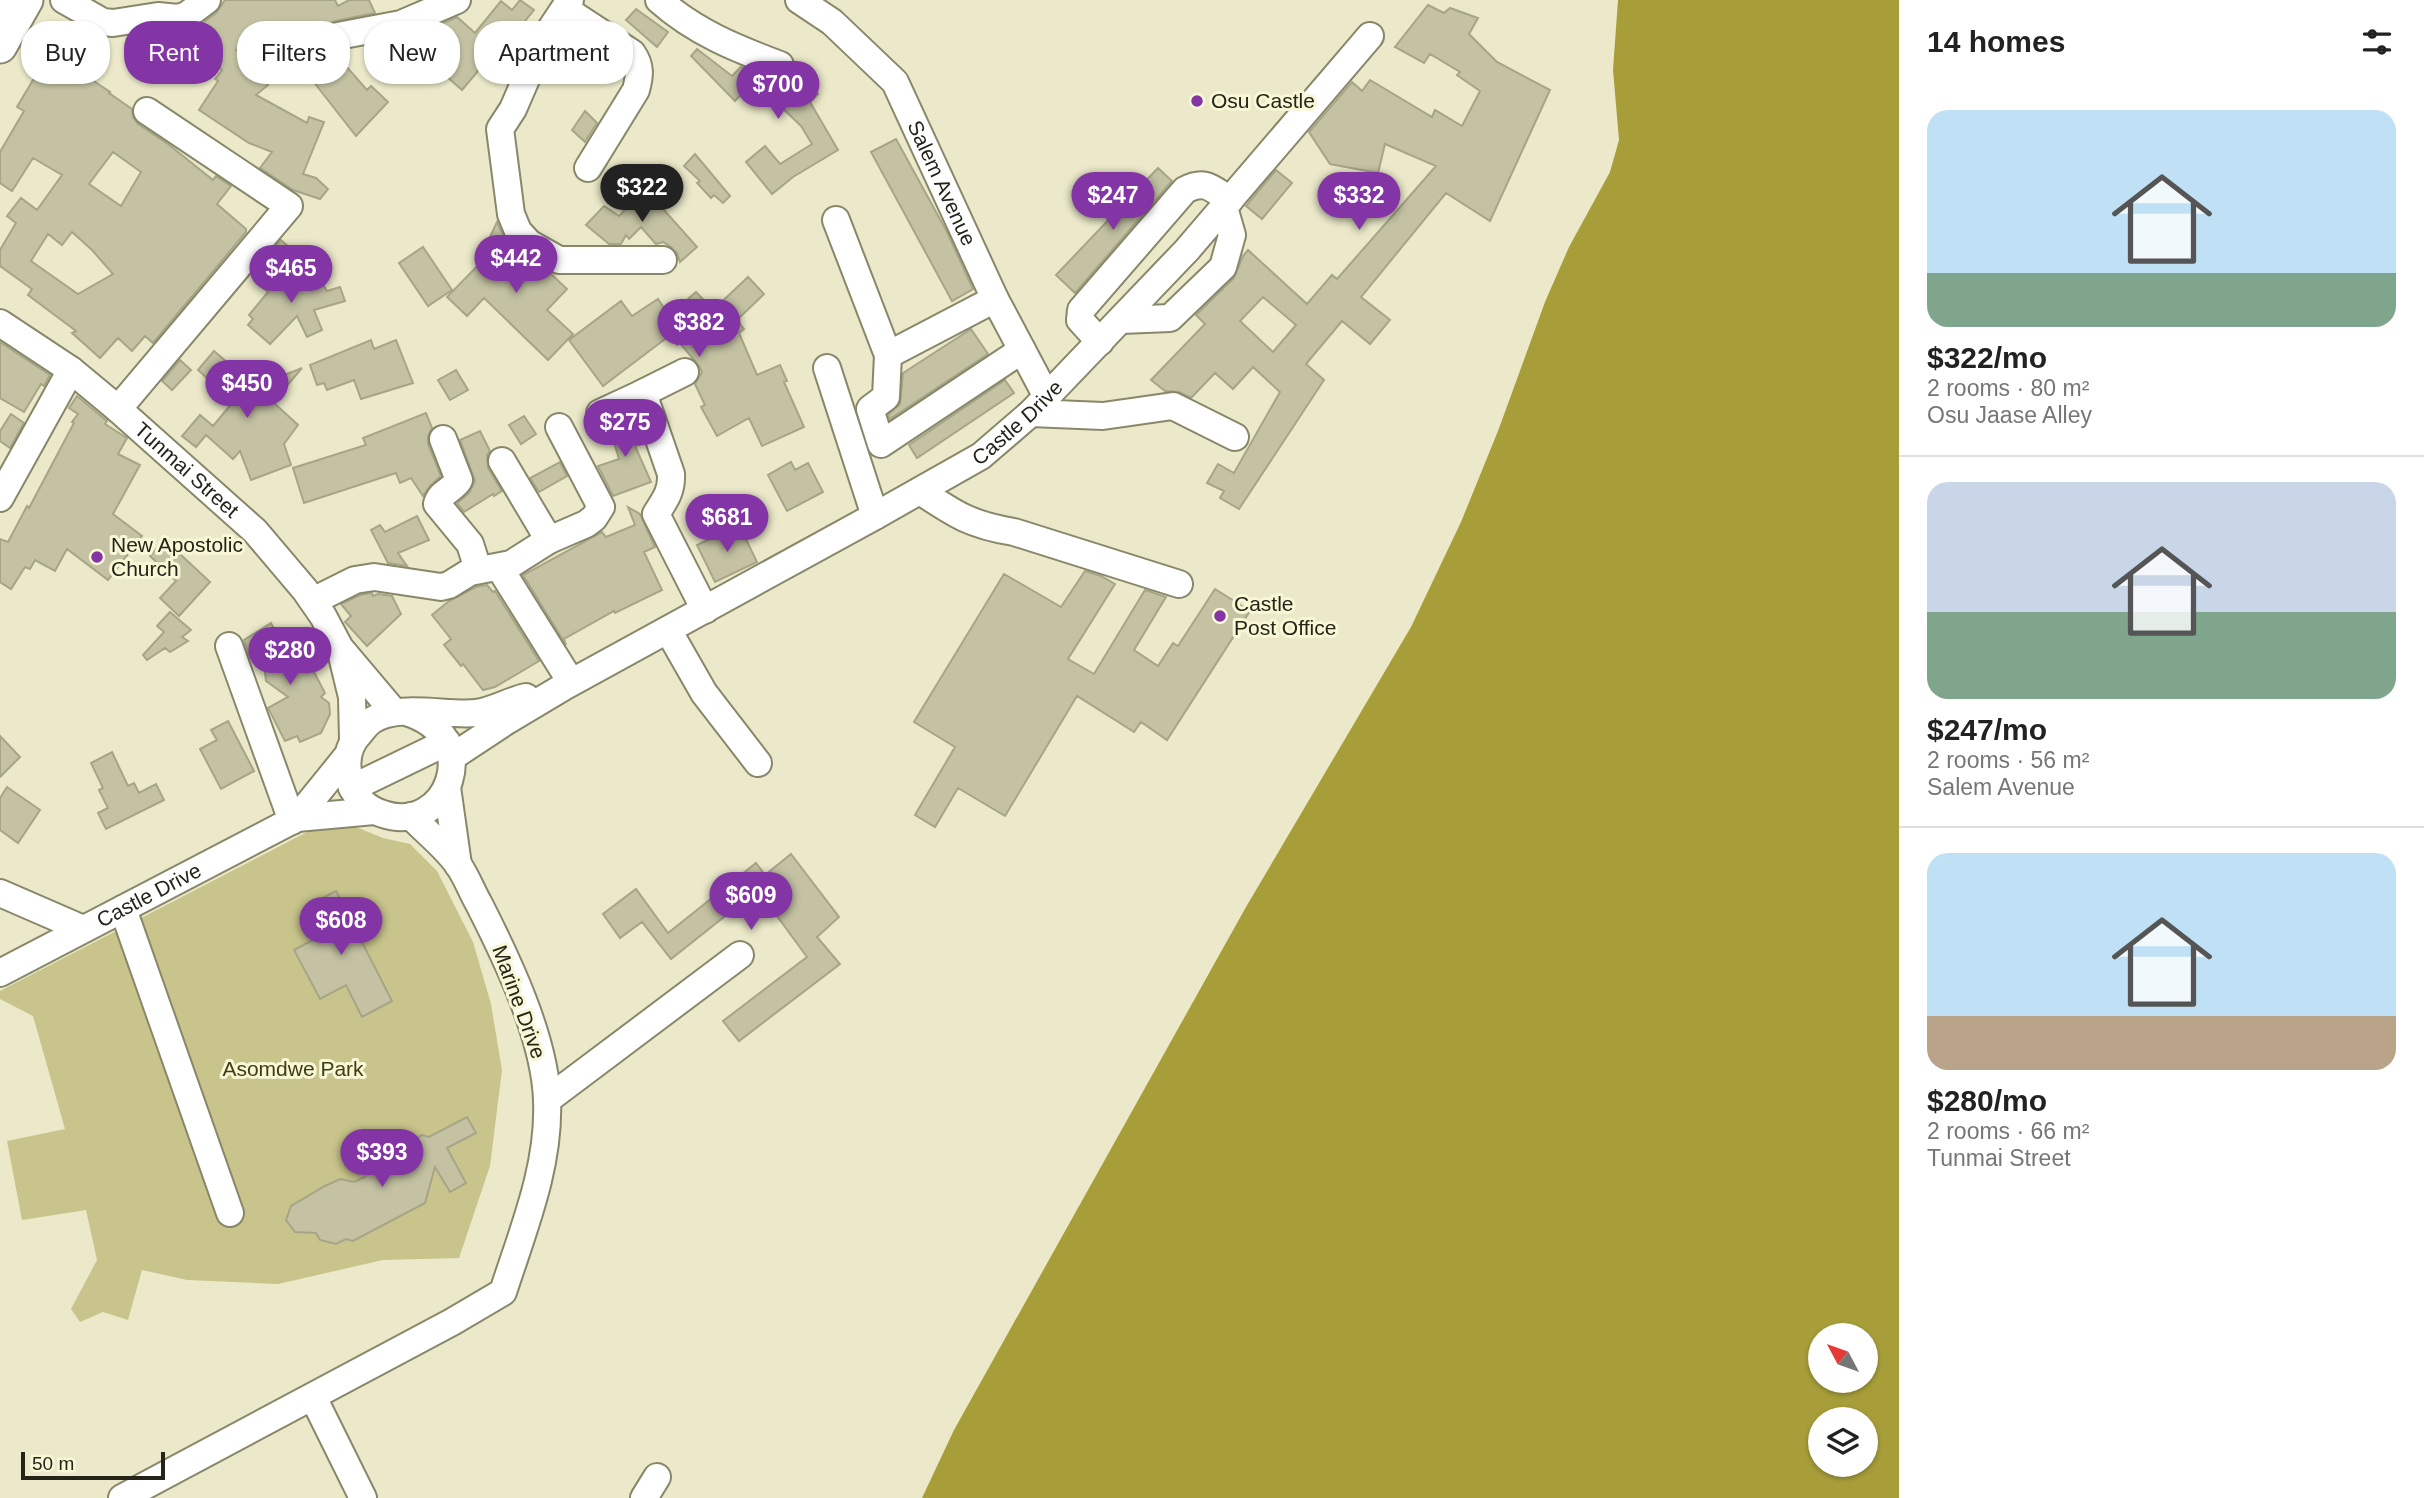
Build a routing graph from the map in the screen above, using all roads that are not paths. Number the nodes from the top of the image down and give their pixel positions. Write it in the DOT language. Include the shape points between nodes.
graph roads {
  1 [pos="64,0"];
  2 [pos="207,0"];
  3 [pos="457,0"];
  4 [pos="659,0"];
  5 [pos="799,0"];
  6 [pos="15,4"];
  7 [pos="567,5"];
  8 [pos="350,34"];
  9 [pos="1370,36"];
  10 [pos="0,46"];
  11 [pos="780,65"];
  12 [pos="148,111"];
  13 [pos="588,168"];
  14 [pos="1227,203"];
  15 [pos="836,220"];
  16 [pos="663,260"];
  17 [pos="995,299"];
  18 [pos="1121,320"];
  19 [pos="0,323"];
  20 [pos="1100,342"];
  21 [pos="1022,350"];
  22 [pos="888,355"];
  23 [pos="827,368"];
  24 [pos="71,370"];
  25 [pos="685,372"];
  26 [pos="643,393"];
  27 [pos="1044,400"];
  28 [pos="118,409"];
  29 [pos="600,413"];
  30 [pos="559,427"];
  31 [pos="1235,437"];
  32 [pos="443,439"];
  33 [pos="502,461"];
  34 [pos="920,491"];
  35 [pos="0,498"];
  36 [pos="875,516"];
  37 [pos="549,540"];
  38 [pos="489,568"];
  39 [pos="1179,584"];
  40 [pos="313,601"];
  41 [pos="705,610"];
  42 [pos="668,630"];
  43 [pos="229,646"];
  44 [pos="340,648"];
  45 [pos="568,684"];
  46 [pos="400,712"];
  47 [pos="351,747"];
  48 [pos="449,750"];
  49 [pos="758,763"];
  50 [pos="447,787"];
  51 [pos="352,788"];
  52 [pos="374,811"];
  53 [pos="411,816"];
  54 [pos="294,819"];
  55 [pos="458,865"];
  56 [pos="0,893"];
  57 [pos="123,909"];
  58 [pos="83,929"];
  59 [pos="740,955"];
  60 [pos="0,973"];
  61 [pos="547,1100"];
  62 [pos="230,1213"];
  63 [pos="313,1397"];
  64 [pos="122,1498"];
  65 [pos="363,1498"];
  1 -- 2 [label="street" via="113,23 187,16"];
  3 -- 8 [label="street" via="401,24"];
  4 -- 11 [label="street" via="708,35"];
  5 -- 17 [label="street, Salem Avenue" via="832,22 895,82"];
  6 -- 10 [label="main road"];
  7 -- 13 [label="street" via="639,63 636,90"];
  7 -- 16 [label="street" via="542,42 500,129 511,214 529,243 559,260"];
  9 -- 14 [label="street, Castle Drive"];
  12 -- 28 [label="street" via="289,206"];
  14 -- 18 [label="street, Castle Drive"];
  14 -- 18 [label="street" via="1232,235 1223,267 1170,318"];
  14 -- 20 [label="street" via="1207,186 1198,184 1185,190 1081,310 1080,320"];
  15 -- 22 [label="street"];
  17 -- 21 [label="street, Salem Avenue"];
  17 -- 22 [label="street"];
  18 -- 20 [label="street, Castle Drive"];
  19 -- 24 [label="street, Tunmai Street"];
  20 -- 27 [label="street, Castle Drive"];
  21 -- 22 [label="street" via="881,444 870,409 886,397"];
  21 -- 27 [label="street, Salem Avenue"];
  23 -- 36 [label="street"];
  24 -- 28 [label="street, Tunmai Street"];
  24 -- 35 [label="street"];
  25 -- 26 [label="street"];
  26 -- 29 [label="street"];
  26 -- 41 [label="street" via="671,474 669,494 656,514"];
  27 -- 31 [label="street" via="1103,416 1173,406"];
  27 -- 34 [label="street, Castle Drive" via="981,456"];
  28 -- 40 [label="street, Tunmai Street" via="256,531"];
  30 -- 37 [label="street" via="601,507 586,524"];
  32 -- 38 [label="street" via="459,480 437,504"];
  33 -- 37 [label="street"];
  34 -- 36 [label="street, Castle Drive"];
  34 -- 39 [label="street" via="961,518"];
  36 -- 41 [label="street, Castle Drive"];
  37 -- 38 [label="street" via="510,564"];
  38 -- 40 [label="street" via="441,587 374,577 355,580"];
  38 -- 45 [label="street"];
  40 -- 44 [label="street, Tunmai Street"];
  41 -- 42 [label="street, Castle Drive"];
  42 -- 45 [label="street, Castle Drive"];
  42 -- 49 [label="street" via="704,693"];
  43 -- 54 [label="street"];
  44 -- 46 [label="street, Tunmai Street"];
  44 -- 47 [label="street, Tunmai Street" via="352,697"];
  45 -- 46 [label="street, Castle Drive" via="477,712"];
  45 -- 48 [label="street, Castle Drive"];
  46 -- 47 [label="street, Castle Drive" via="371,721"];
  46 -- 48 [label="street" via="423,717 437,727"];
  47 -- 51 [label="street, Tunmai Street" via="347,772"];
  47 -- 54 [label="street, Castle Drive"];
  48 -- 50 [label="street, Marine Drive" via="452,772"];
  48 -- 51 [label="street, Castle Drive"];
  50 -- 53 [label="street" via="426,810"];
  50 -- 55 [label="street, Marine Drive"];
  51 -- 52 [label="street"];
  52 -- 53 [label="street, Castle Drive" via="392,817"];
  52 -- 54 [label="street, Castle Drive"];
  53 -- 55 [label="street, Marine Drive"];
  54 -- 57 [label="street, Castle Drive"];
  55 -- 61 [label="street, Marine Drive" via="522,998 540,1055"];
  56 -- 58 [label="street"];
  57 -- 58 [label="street, Castle Drive"];
  57 -- 62 [label="street"];
  58 -- 60 [label="street, Castle Drive"];
  59 -- 61 [label="street"];
  61 -- 63 [label="street, Marine Drive" via="538,1183 503,1292"];
  63 -- 64 [label="street, Marine Drive"];
  63 -- 65 [label="street"];
}
